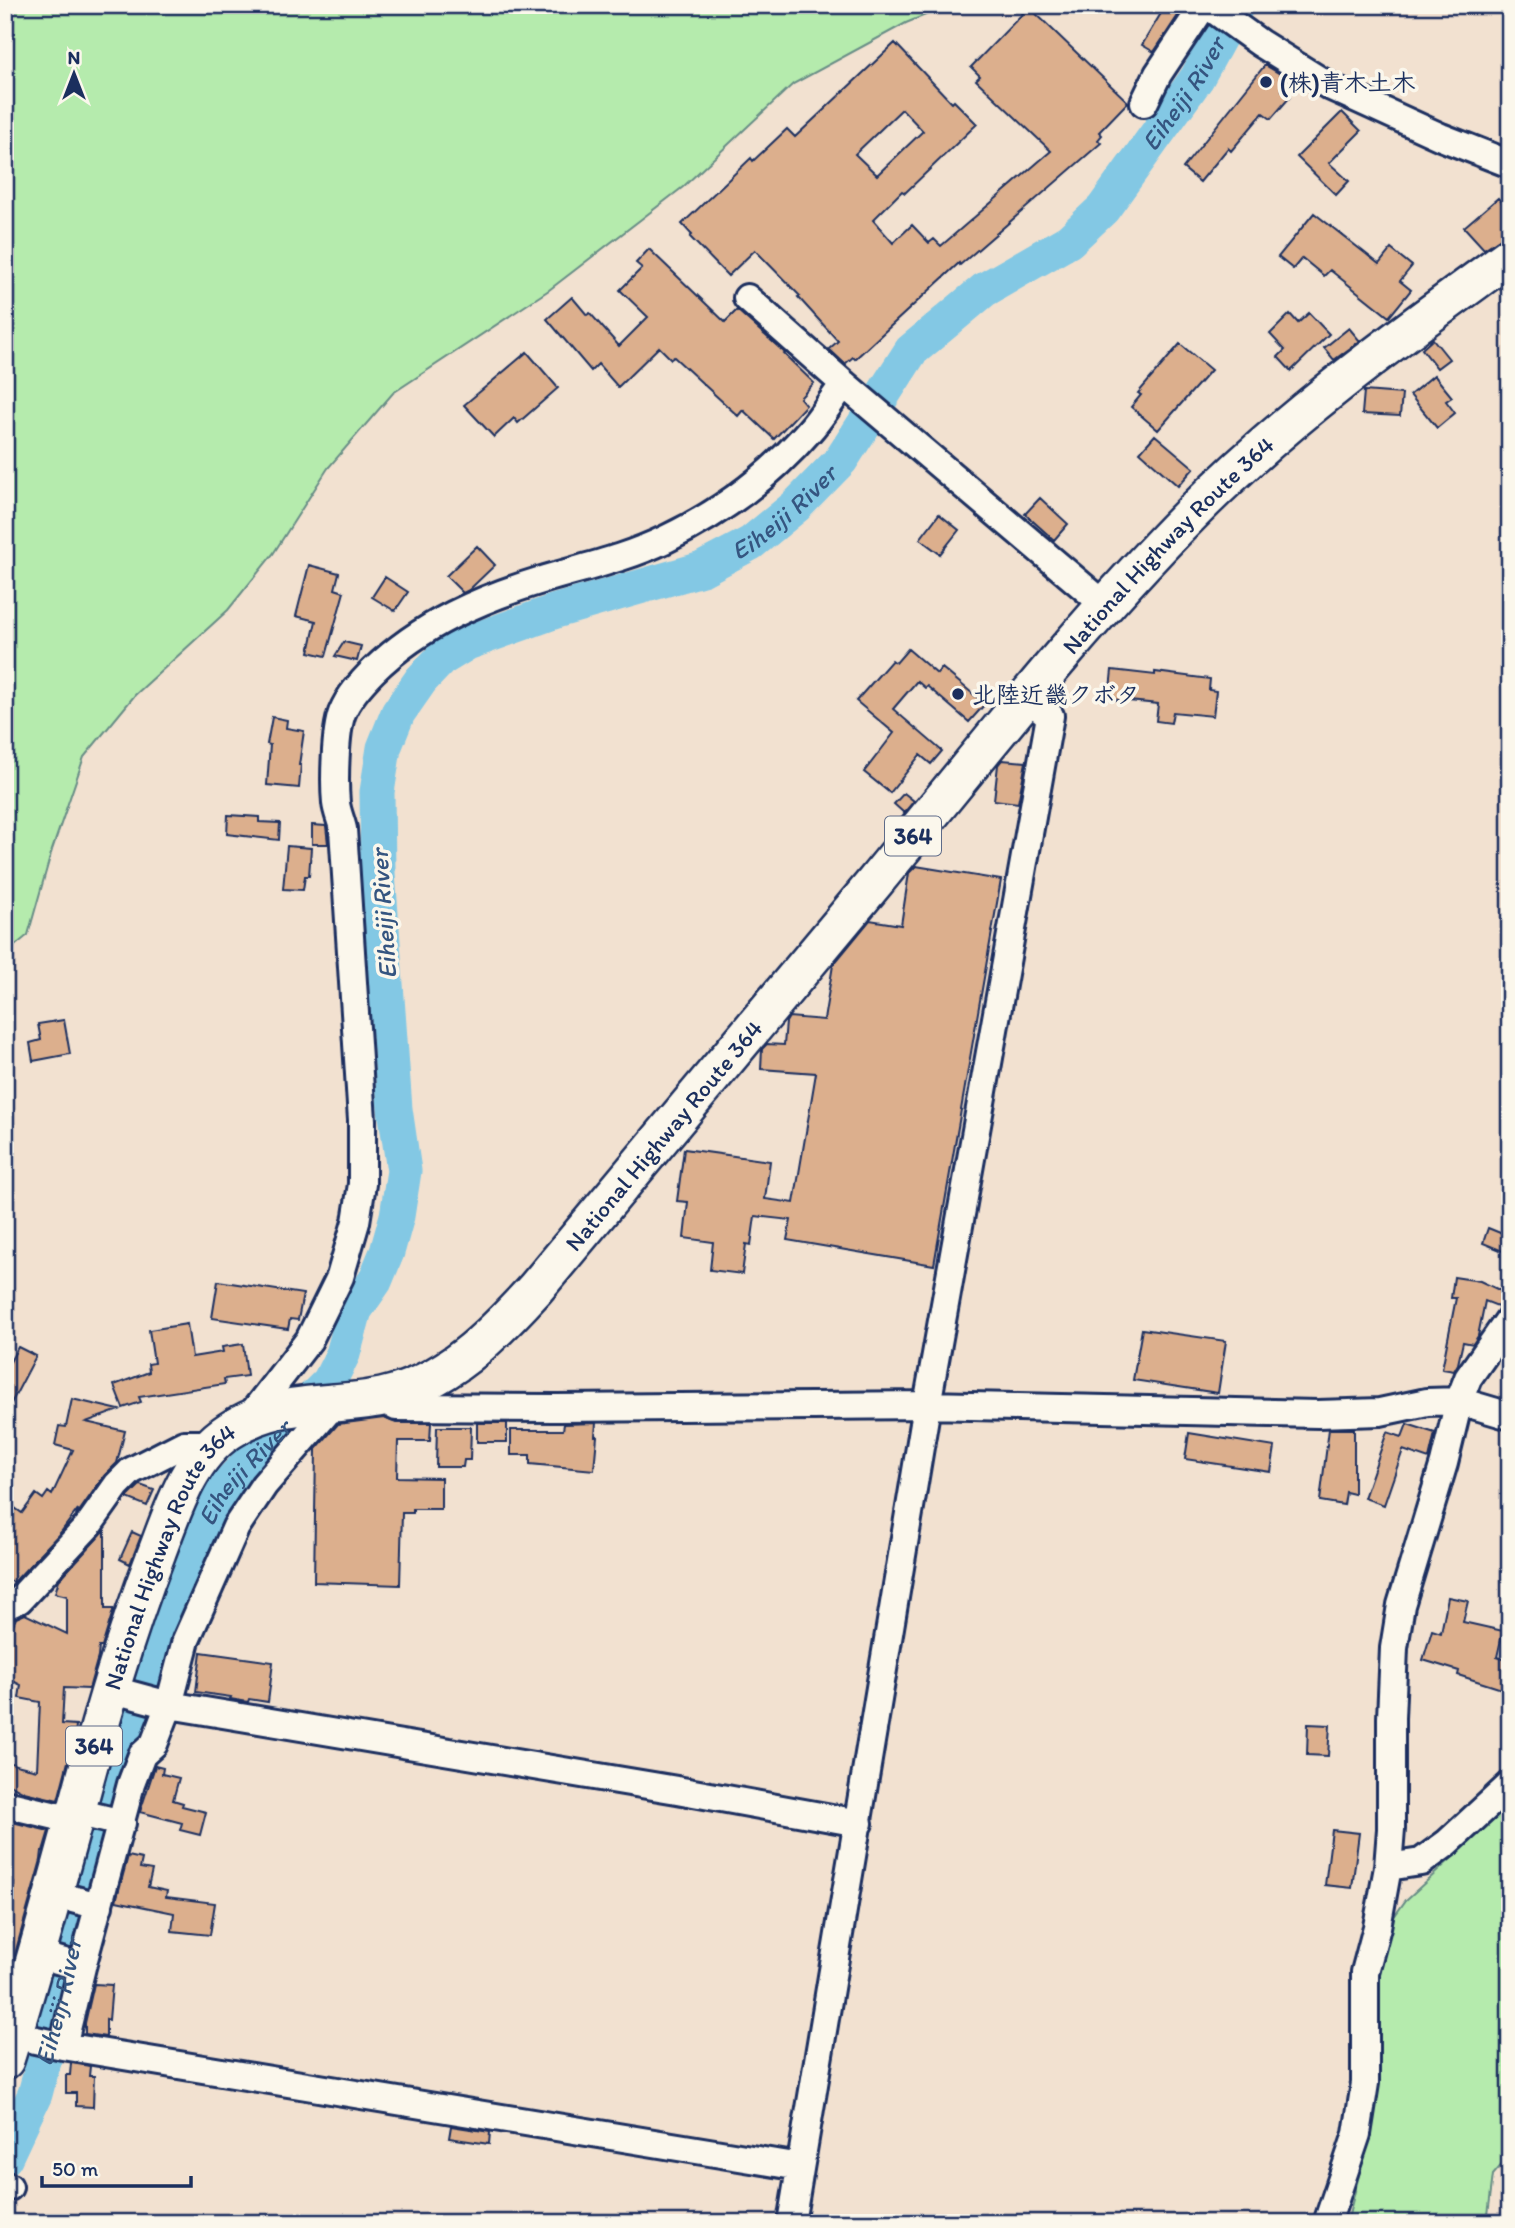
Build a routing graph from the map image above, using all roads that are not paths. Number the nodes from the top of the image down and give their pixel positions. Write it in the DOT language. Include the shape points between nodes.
graph roads {
  1 [pos="1208,6"];
  2 [pos="1144,103"];
  3 [pos="1510,164"];
  4 [pos="1510,256"];
  5 [pos="747,298"];
  6 [pos="849,388"];
  7 [pos="1106,606"];
  8 [pos="1026,697"];
  9 [pos="1510,1318"];
  10 [pos="380,1397"];
  11 [pos="1459,1401"];
  12 [pos="332,1402"];
  13 [pos="927,1405"];
  14 [pos="256,1416"];
  15 [pos="1510,1416"];
  16 [pos="212,1444"];
  17 [pos="5,1606"];
  18 [pos="115,1691"];
  19 [pos="164,1704"];
  20 [pos="1510,1785"];
  21 [pos="5,1804"];
  22 [pos="78,1815"];
  23 [pos="119,1822"];
  24 [pos="859,1823"];
  25 [pos="1388,1867"];
  26 [pos="58,1895"];
  27 [pos="97,1906"];
  28 [pos="41,1955"];
  29 [pos="79,1966"];
  30 [pos="14,2044"];
  31 [pos="60,2046"];
  32 [pos="800,2167"];
  33 [pos="791,2223"];
  34 [pos="1327,2223"];
  1 -- 2 [label="street" via="1158,74"];
  1 -- 3 [label="street" via="1329,86"];
  4 -- 7 [label="highway, National Highway Route 364 / 364" via="1263,447"];
  5 -- 6 [label="street"];
  6 -- 7 [label="street"];
  6 -- 14 [label="street" via="754,485 713,512 666,539 615,560 543,579 455,612 386,658 352,696 342,714 336,803 343,829 357,1029 362,1184 356,1222 335,1288 309,1340"];
  7 -- 8 [label="highway, National Highway Route 364 / 364"];
  8 -- 10 [label="highway, National Highway Route 364 / 364" via="535,1289 459,1362 406,1391"];
  8 -- 13 [label="street" via="1051,716"];
  9 -- 11 [label="street" via="1468,1378"];
  10 -- 12 [label="highway, National Highway Route 364 / 364"];
  10 -- 13 [label="street" via="396,1407"];
  11 -- 13 [label="street" via="1380,1412 1318,1414"];
  11 -- 15 [label="street"];
  11 -- 25 [label="street" via="1401,1605 1394,1648"];
  12 -- 14 [label="highway, National Highway Route 364 / 364"];
  12 -- 19 [label="street" via="236,1527 186,1640"];
  13 -- 24 [label="street"];
  14 -- 16 [label="highway, National Highway Route 364 / 364"];
  16 -- 17 [label="street" via="184,1444 131,1471 89,1526 19,1600"];
  16 -- 18 [label="highway, National Highway Route 364 / 364" via="177,1500 124,1639"];
  18 -- 19 [label="street"];
  18 -- 22 [label="highway, National Highway Route 364 / 364"];
  19 -- 23 [label="street" via="154,1744 142,1755"];
  19 -- 24 [label="street"];
  20 -- 25 [label="street" via="1421,1862"];
  21 -- 22 [label="street"];
  22 -- 23 [label="street"];
  22 -- 26 [label="highway, National Highway Route 364 / 364"];
  23 -- 27 [label="street"];
  24 -- 32 [label="street"];
  25 -- 34 [label="street" via="1366,1972 1365,2082 1357,2134"];
  26 -- 27 [label="street"];
  26 -- 28 [label="highway, National Highway Route 364 / 364"];
  27 -- 29 [label="street"];
  28 -- 29 [label="street"];
  28 -- 30 [label="highway, National Highway Route 364 / 364"];
  29 -- 31 [label="street"];
  30 -- 31 [label="street"];
  31 -- 32 [label="street"];
  32 -- 33 [label="street"];
}
